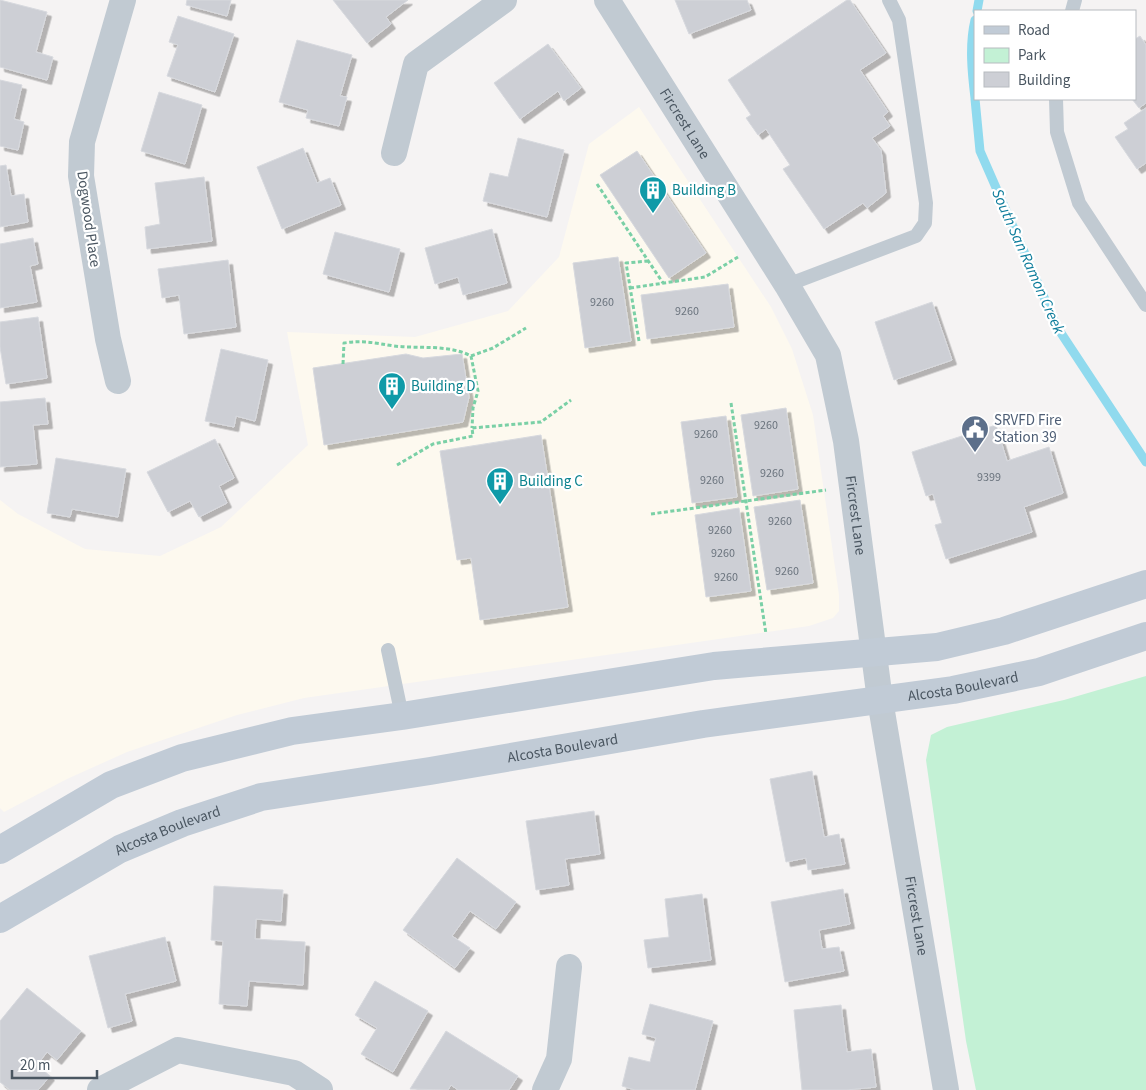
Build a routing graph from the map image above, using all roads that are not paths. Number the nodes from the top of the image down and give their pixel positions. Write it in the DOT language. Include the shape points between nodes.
graph roads {
  1 [pos="123,0"];
  2 [pos="504,0"];
  3 [pos="607,0"];
  4 [pos="889,0"];
  5 [pos="1056,100"];
  6 [pos="394,153"];
  7 [pos="786,285"];
  8 [pos="1146,306"];
  9 [pos="118,381"];
  10 [pos="1146,584"];
  11 [pos="1146,636"];
  12 [pos="388,650"];
  13 [pos="873,653"];
  14 [pos="880,700"];
  15 [pos="402,716"];
  16 [pos="0,850"];
  17 [pos="0,919"];
  18 [pos="569,967"];
  19 [pos="100,1090"];
  20 [pos="320,1090"];
  21 [pos="545,1090"];
  22 [pos="946,1090"];
  1 -- 9 [label="street, Dogwood Place" via="82,142 83,186"];
  2 -- 6 [label="street" via="416,64"];
  3 -- 7 [label="street, Fircrest Lane"];
  4 -- 7 [label="lane" via="899,20 926,203 925,223 916,236"];
  5 -- 8 [label="lane" via="1057,132 1079,203"];
  7 -- 13 [label="street, Fircrest Lane" via="828,355 846,441"];
  10 -- 13 [label="main road" via="1004,630 937,647"];
  11 -- 14 [label="main road, Alcosta Boulevard" via="1039,672 953,690"];
  12 -- 15 [label="lane"];
  13 -- 14 [label="street, Fircrest Lane"];
  13 -- 15 [label="main road" via="714,666"];
  14 -- 17 [label="main road, Alcosta Boulevard" via="703,724 261,797 182,823 120,849"];
  14 -- 22 [label="street, Fircrest Lane"];
  15 -- 16 [label="main road" via="292,731 182,758 111,785"];
  18 -- 21 [label="street" via="559,1059"];
  19 -- 20 [label="street" via="178,1050 294,1073"];
}
